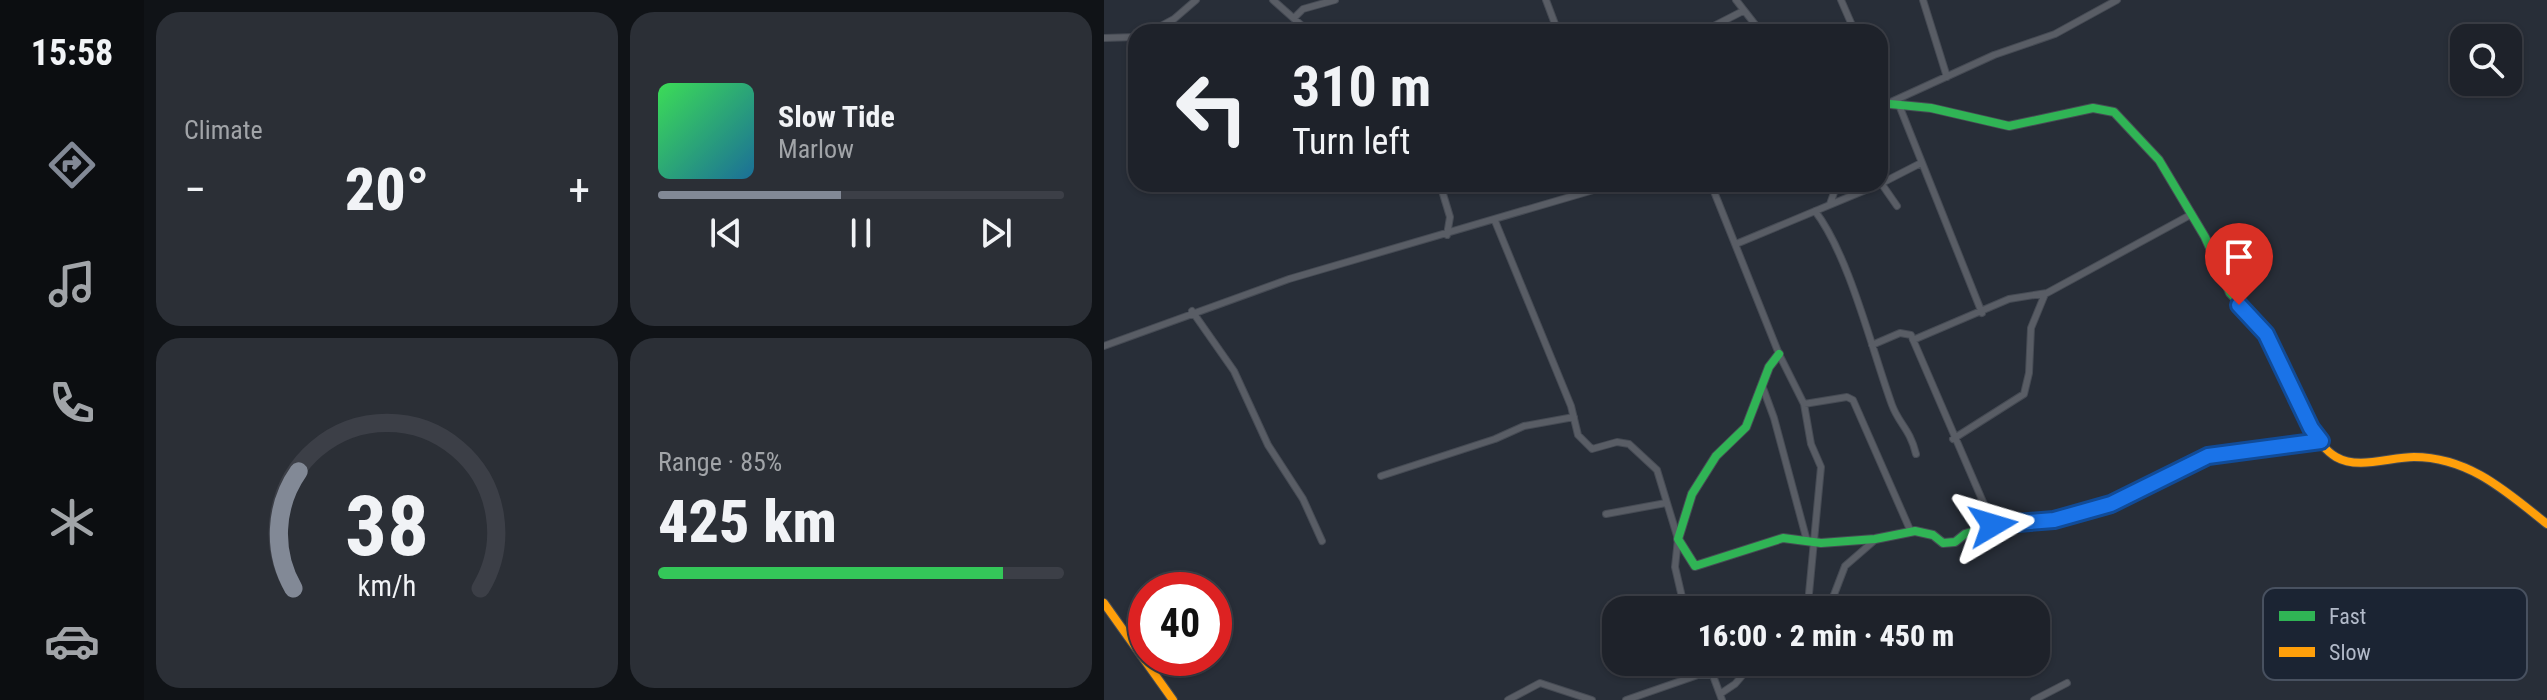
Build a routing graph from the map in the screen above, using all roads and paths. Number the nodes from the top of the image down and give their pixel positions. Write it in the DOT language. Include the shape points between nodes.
graph roads {
  1 [pos="1196,0"];
  2 [pos="1273,0"];
  3 [pos="1335,0"];
  4 [pos="1546,0"];
  5 [pos="1736,0"];
  6 [pos="1841,0"];
  7 [pos="1923,0"];
  8 [pos="2117,0"];
  9 [pos="1743,11"];
  10 [pos="1294,18"];
  11 [pos="1165,24"];
  12 [pos="1300,24"];
  13 [pos="1555,24"];
  14 [pos="1718,24"];
  15 [pos="1754,24"];
  16 [pos="1852,24"];
  17 [pos="1128,37"];
  18 [pos="1104,38"];
  19 [pos="1947,77"];
  20 [pos="1888,104"];
  21 [pos="1895,104"];
  22 [pos="1921,163"];
  23 [pos="1888,180"];
  24 [pos="1442,192"];
  25 [pos="1588,192"];
  26 [pos="1714,192"];
  27 [pos="1834,192"];
  28 [pos="1860,192"];
  29 [pos="1886,192"];
  30 [pos="1830,204"];
  31 [pos="1897,206"];
  32 [pos="1815,211"];
  33 [pos="2192,214"];
  34 [pos="1495,221"];
  35 [pos="1447,235"];
  36 [pos="1736,244"];
  37 [pos="2045,294"];
  38 [pos="1192,311"];
  39 [pos="1982,313"];
  40 [pos="1913,340"];
  41 [pos="1872,345"];
  42 [pos="1104,346"];
  43 [pos="1779,354"];
  44 [pos="1763,388"];
  45 [pos="1804,404"];
  46 [pos="1574,417"];
  47 [pos="1953,439"];
  48 [pos="2321,441"];
  49 [pos="1916,454"];
  50 [pos="1381,476"];
  51 [pos="1666,503"];
  52 [pos="1606,514"];
  53 [pos="2547,524"];
  54 [pos="1993,525"];
  55 [pos="1911,532"];
  56 [pos="1678,539"];
  57 [pos="1875,539"];
  58 [pos="1322,541"];
  59 [pos="1810,541"];
  60 [pos="1681,596"];
  61 [pos="1808,596"];
  62 [pos="1834,596"];
  63 [pos="1104,603"];
  64 [pos="1696,676"];
  65 [pos="1712,676"];
  66 [pos="1742,676"];
  67 [pos="2067,683"];
  68 [pos="1653,696"];
  69 [pos="1721,697"];
  70 [pos="1173,700"];
  71 [pos="1508,700"];
  72 [pos="1592,700"];
  73 [pos="1626,700"];
  74 [pos="2034,700"];
  1 -- 11 [label="street"];
  2 -- 10 [label="street"];
  3 -- 10 [label="street" via="1303,9"];
  4 -- 13 [label="street"];
  5 -- 9 [label="street"];
  6 -- 16 [label="street"];
  7 -- 19 [label="street"];
  8 -- 19 [label="street" via="2055,34"];
  9 -- 14 [label="street"];
  9 -- 15 [label="street"];
  10 -- 12 [label="street"];
  17 -- 18 [label="street"];
  19 -- 21 [label="street"];
  20 -- 21 [label="main road"];
  21 -- 22 [label="street"];
  21 -- 33 [label="main road" via="2009,126 2108,108 2159,160"];
  22 -- 23 [label="street"];
  22 -- 39 [label="street"];
  24 -- 35 [label="street" via="1450,217"];
  25 -- 34 [label="street"];
  26 -- 36 [label="street"];
  27 -- 30 [label="street"];
  28 -- 30 [label="street"];
  29 -- 31 [label="street"];
  30 -- 32 [label="street"];
  32 -- 36 [label="street"];
  32 -- 41 [label="street"];
  33 -- 37 [label="street"];
  33 -- 48 [label="main road" via="2230,293 2266,334"];
  34 -- 35 [label="street"];
  34 -- 46 [label="street"];
  35 -- 38 [label="street"];
  36 -- 43 [label="street"];
  37 -- 39 [label="street" via="2009,299"];
  37 -- 47 [label="street" via="2031,328 2024,394"];
  38 -- 42 [label="street"];
  38 -- 58 [label="street" via="1234,371"];
  39 -- 40 [label="street"];
  40 -- 41 [label="street" via="1906,332"];
  40 -- 47 [label="street"];
  41 -- 49 [label="street"];
  43 -- 44 [label="main road"];
  43 -- 45 [label="street"];
  44 -- 56 [label="main road" via="1746,427 1716,456 1692,494"];
  44 -- 59 [label="street"];
  45 -- 55 [label="street" via="1853,400"];
  45 -- 59 [label="street" via="1821,469"];
  46 -- 50 [label="street" via="1524,426"];
  46 -- 51 [label="street" via="1581,442 1592,449 1623,442 1638,448 1659,474"];
  47 -- 54 [label="street"];
  48 -- 53 [label="main road" via="2334,456 2351,463 2416,457 2458,463 2496,483"];
  48 -- 54 [label="main road" via="2208,456 2111,504 2054,520"];
  51 -- 52 [label="street"];
  51 -- 56 [label="street"];
  54 -- 55 [label="main road" via="1944,543 1933,535"];
  55 -- 57 [label="main road"];
  56 -- 59 [label="main road" via="1692,564 1700,566 1783,538"];
  56 -- 60 [label="street"];
  57 -- 59 [label="main road"];
  57 -- 62 [label="street" via="1845,566"];
  59 -- 61 [label="street"];
  63 -- 70 [label="main road"];
  64 -- 68 [label="street"];
  65 -- 69 [label="street"];
  66 -- 69 [label="street"];
  67 -- 74 [label="street"];
  68 -- 73 [label="street"];
  71 -- 72 [label="street" via="1540,683"];
}
